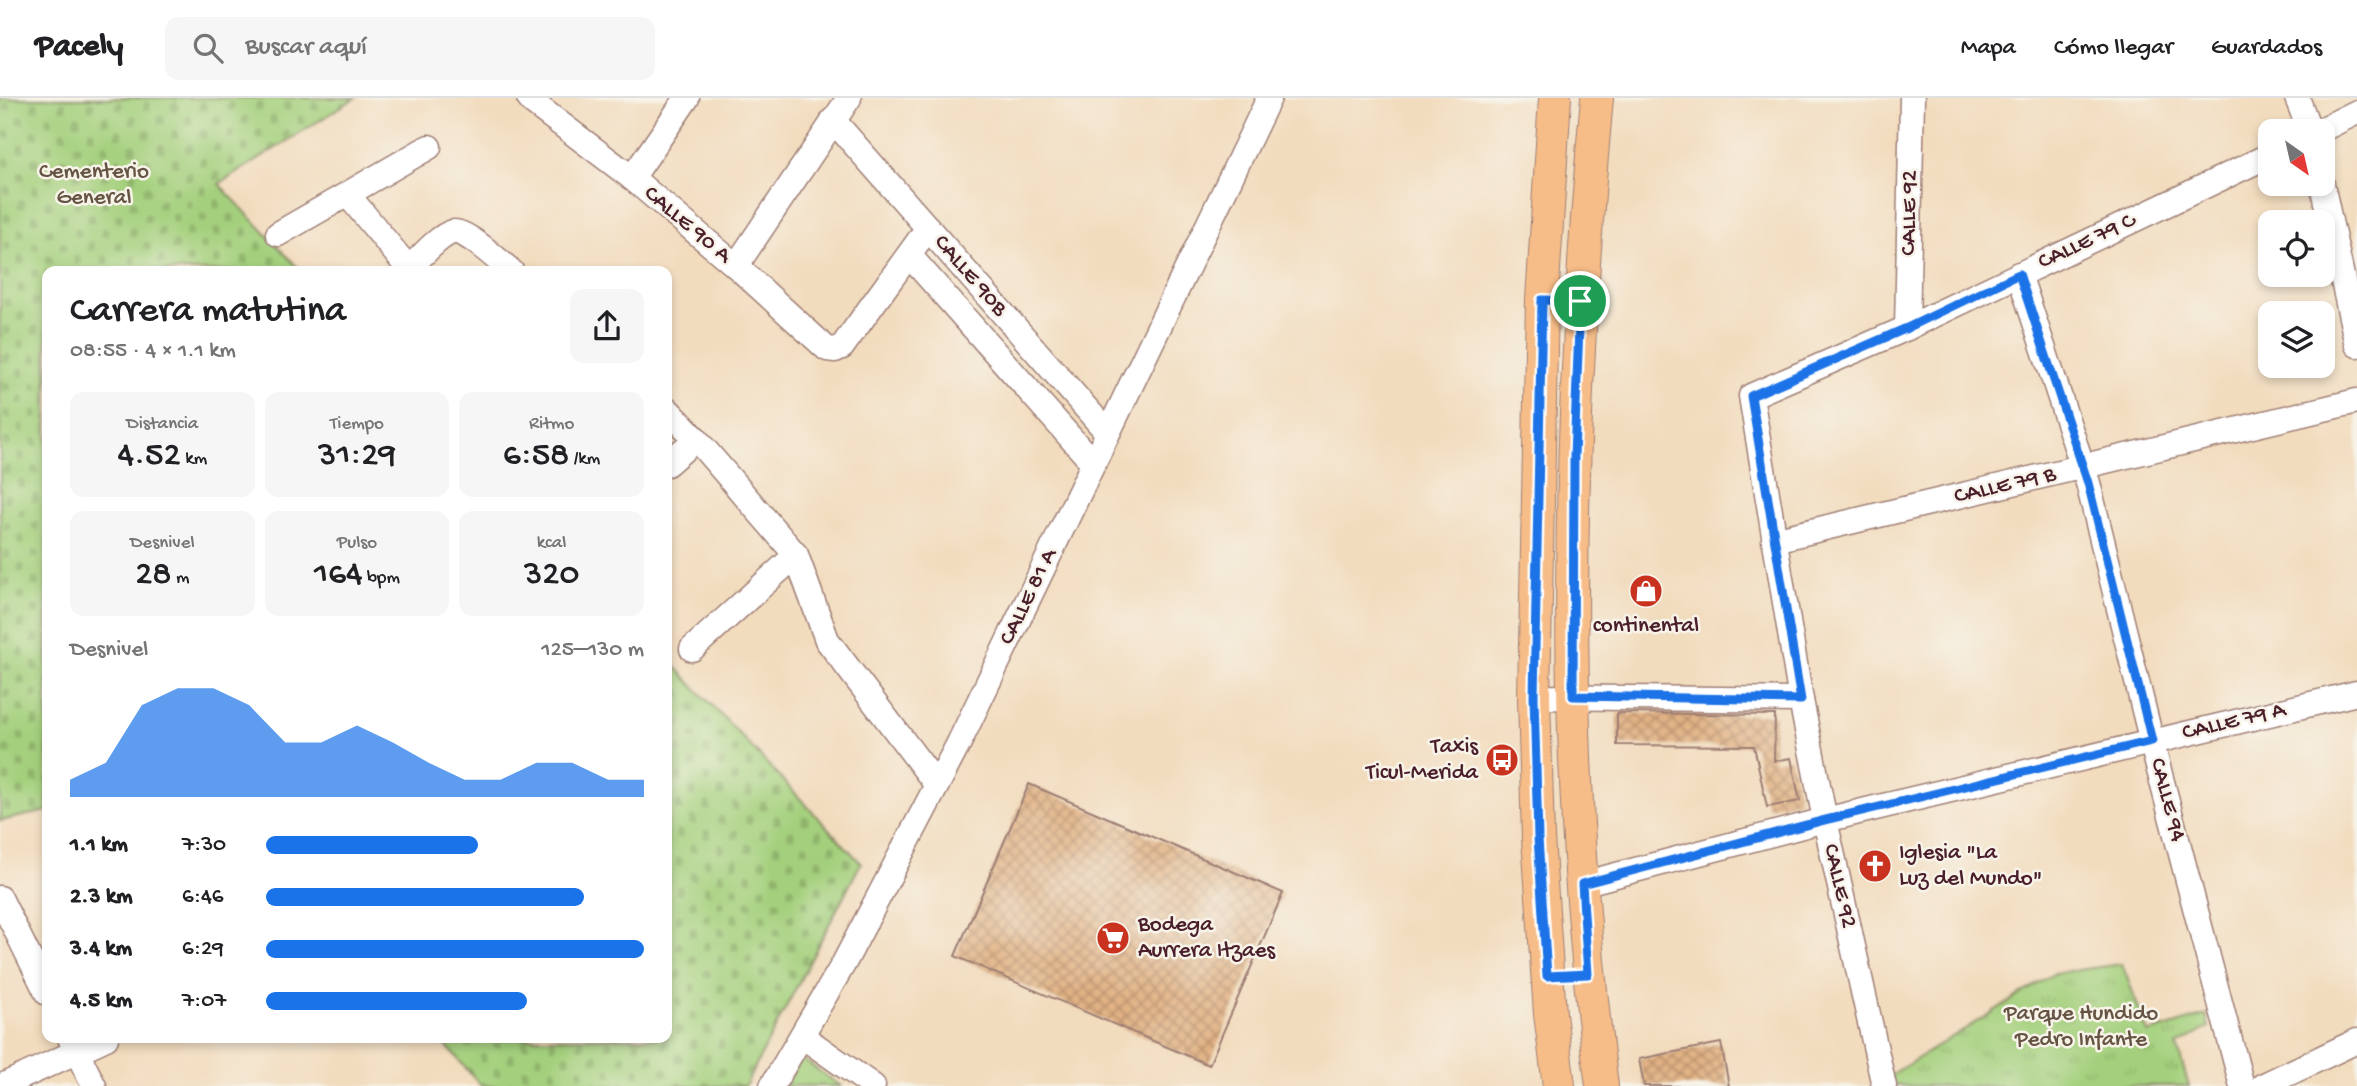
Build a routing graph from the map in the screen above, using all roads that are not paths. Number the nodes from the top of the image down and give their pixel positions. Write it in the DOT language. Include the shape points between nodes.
graph roads {
  1 [pos="529,98"];
  2 [pos="687,98"];
  3 [pos="849,98"];
  4 [pos="1269,98"];
  5 [pos="1555,98"];
  6 [pos="1597,98"];
  7 [pos="1912,98"];
  8 [pos="2297,98"];
  9 [pos="2357,113"];
  10 [pos="2305,119"];
  11 [pos="834,120"];
  12 [pos="2335,123"];
  13 [pos="429,147"];
  14 [pos="2258,161"];
  15 [pos="632,178"];
  16 [pos="348,195"];
  17 [pos="2325,196"];
  18 [pos="928,228"];
  19 [pos="278,234"];
  20 [pos="909,256"];
  21 [pos="405,266"];
  22 [pos="412,266"];
  23 [pos="505,266"];
  24 [pos="736,266"];
  25 [pos="2019,274"];
  26 [pos="1542,300"];
  27 [pos="1580,301"];
  28 [pos="1907,328"];
  29 [pos="2357,345"];
  30 [pos="1751,396"];
  31 [pos="2357,401"];
  32 [pos="672,414"];
  33 [pos="1107,432"];
  34 [pos="696,439"];
  35 [pos="672,460"];
  36 [pos="1093,463"];
  37 [pos="2083,467"];
  38 [pos="1774,540"];
  39 [pos="796,555"];
  40 [pos="692,649"];
  41 [pos="2357,693"];
  42 [pos="1573,696"];
  43 [pos="1534,697"];
  44 [pos="1801,700"];
  45 [pos="2152,741"];
  46 [pos="936,784"];
  47 [pos="1825,820"];
  48 [pos="1582,884"];
  49 [pos="0,898"];
  50 [pos="1588,974"];
  51 [pos="1547,976"];
  52 [pos="42,983"];
  53 [pos="802,1035"];
  54 [pos="2357,1041"];
  55 [pos="73,1045"];
  56 [pos="2,1086"];
  57 [pos="94,1086"];
  58 [pos="772,1086"];
  59 [pos="873,1086"];
  60 [pos="1559,1086"];
  61 [pos="1602,1086"];
  62 [pos="1884,1086"];
  63 [pos="2242,1086"];
  64 [pos="2262,1086"];
  1 -- 15 [label="street, CALLE 90 A"];
  2 -- 15 [label="street"];
  3 -- 11 [label="street"];
  4 -- 33 [label="street, CALLE 81 A"];
  5 -- 26 [label="main road"];
  6 -- 27 [label="main road"];
  7 -- 28 [label="street, CALLE 92"];
  8 -- 10 [label="street"];
  9 -- 12 [label="street"];
  11 -- 18 [label="street, CALLE 90B"];
  11 -- 24 [label="street"];
  13 -- 16 [label="street"];
  14 -- 25 [label="street, CALLE 79 C"];
  15 -- 24 [label="street, CALLE 90 A"];
  16 -- 19 [label="street"];
  16 -- 21 [label="street"];
  17 -- 29 [label="street"];
  18 -- 20 [label="street"];
  18 -- 33 [label="street, CALLE 90B"];
  20 -- 24 [label="street, CALLE 90 A" via="842,347 835,350 827,349"];
  20 -- 36 [label="street"];
  22 -- 23 [label="street" via="454,231 464,233"];
  25 -- 28 [label="street, CALLE 79 C"];
  25 -- 37 [label="street, CALLE 94"];
  26 -- 27 [label="main road"];
  26 -- 43 [label="main road"];
  27 -- 42 [label="main road"];
  28 -- 30 [label="street, CALLE 79 C"];
  30 -- 38 [label="street, CALLE 92"];
  31 -- 37 [label="street, CALLE 79 B"];
  32 -- 34 [label="street"];
  33 -- 36 [label="street, CALLE 81 A"];
  34 -- 35 [label="street"];
  34 -- 39 [label="street"];
  36 -- 46 [label="street, CALLE 81 A"];
  37 -- 38 [label="street, CALLE 79 B"];
  37 -- 45 [label="street, CALLE 94"];
  38 -- 44 [label="street, CALLE 92"];
  39 -- 40 [label="street"];
  39 -- 46 [label="street" via="827,640"];
  41 -- 45 [label="street, CALLE 79 A"];
  42 -- 43 [label="street"];
  42 -- 44 [label="street"];
  42 -- 48 [label="main road"];
  43 -- 51 [label="main road"];
  44 -- 47 [label="street, CALLE 92"];
  45 -- 47 [label="street, CALLE 79 A"];
  45 -- 63 [label="street, CALLE 94"];
  46 -- 53 [label="street, CALLE 81 A"];
  47 -- 48 [label="street, CALLE 79 A"];
  47 -- 62 [label="street, CALLE 92"];
  48 -- 50 [label="main road"];
  49 -- 52 [label="street"];
  50 -- 51 [label="main road"];
  50 -- 61 [label="main road"];
  51 -- 60 [label="main road"];
  53 -- 58 [label="street, CALLE 81 A"];
  53 -- 59 [label="street"];
  54 -- 64 [label="street"];
  55 -- 56 [label="street"];
  55 -- 57 [label="street"];
}
